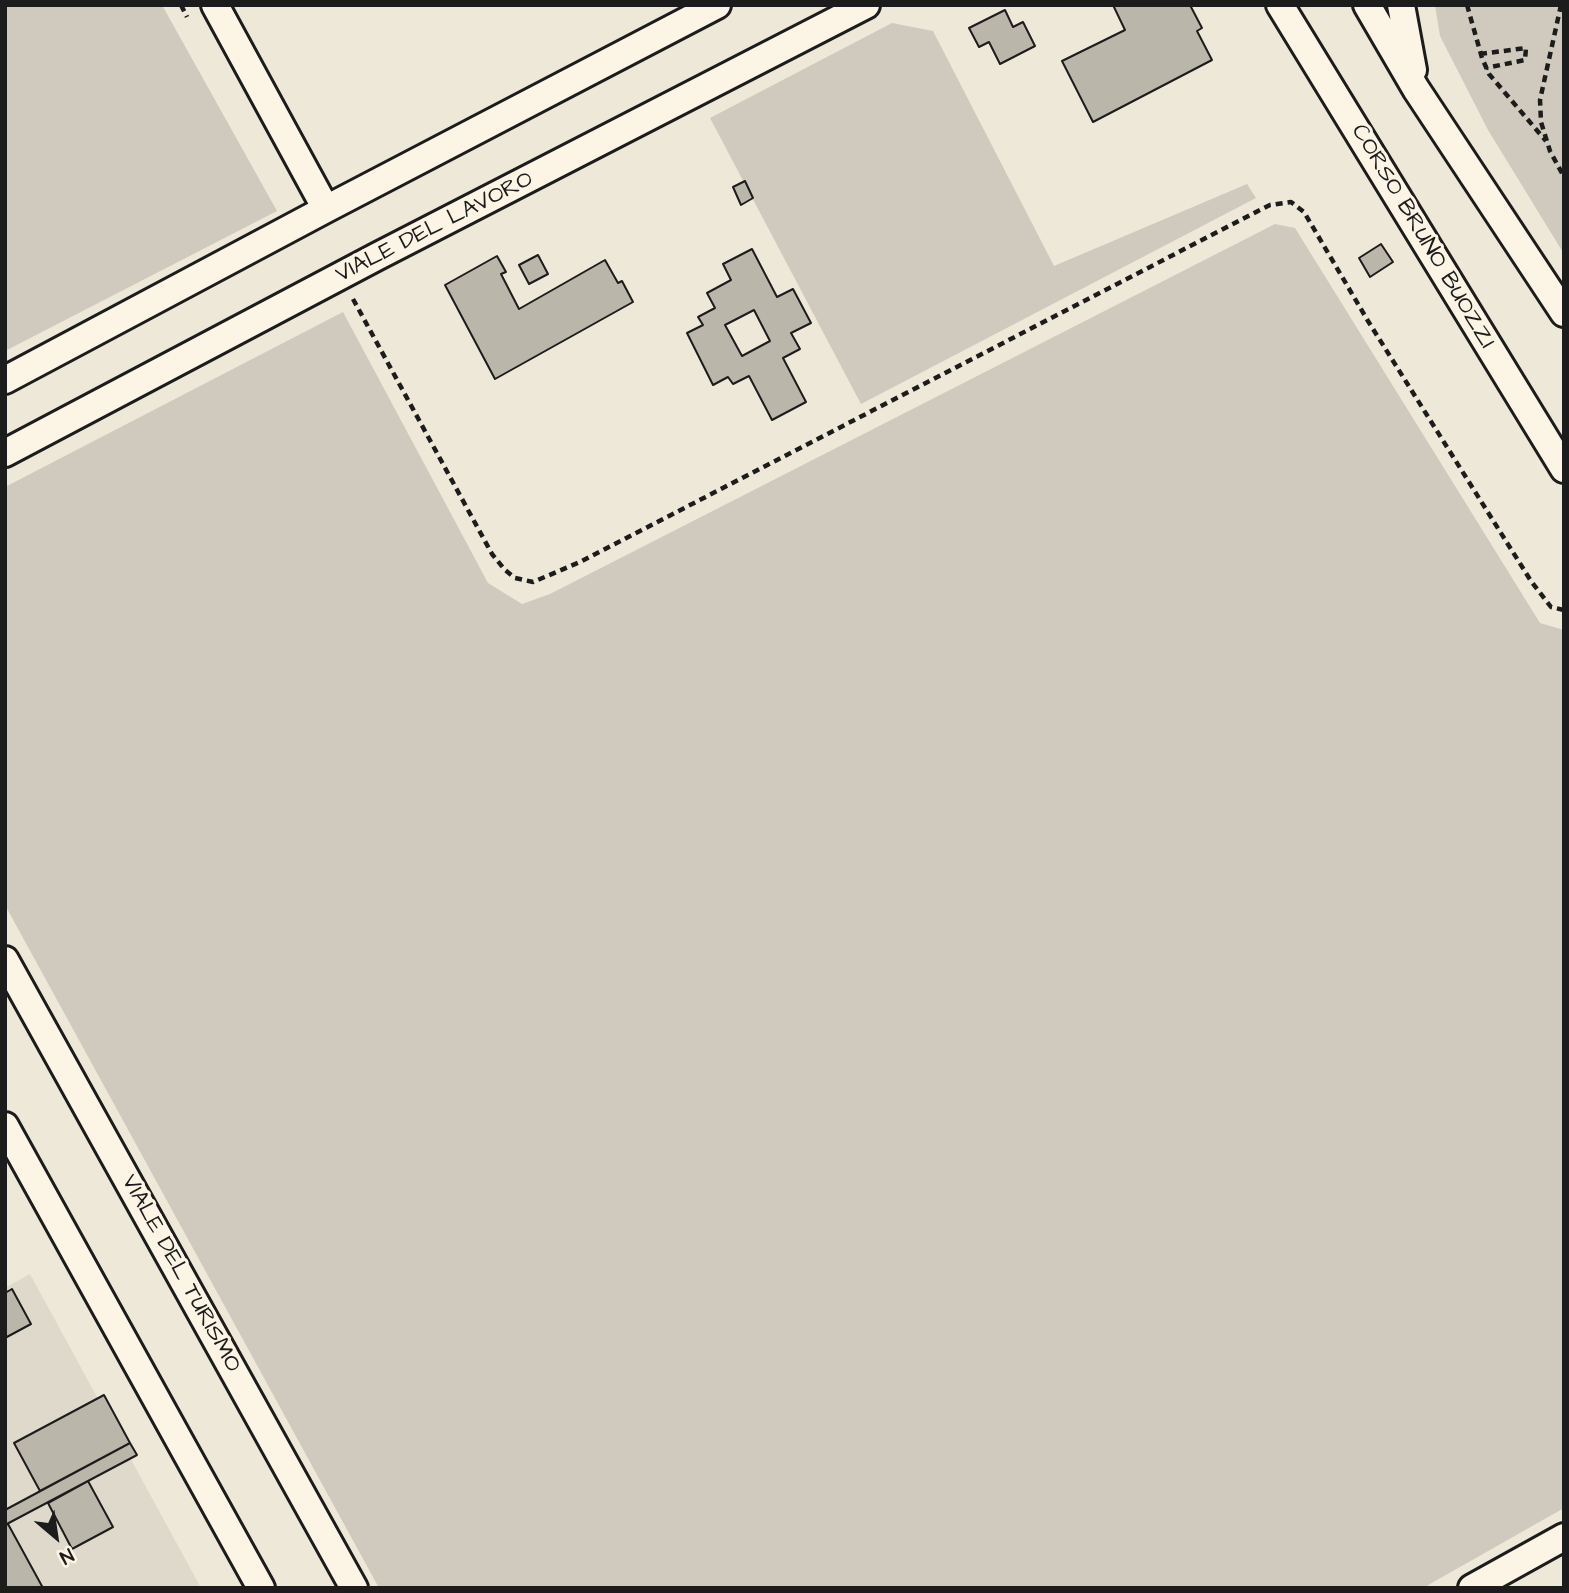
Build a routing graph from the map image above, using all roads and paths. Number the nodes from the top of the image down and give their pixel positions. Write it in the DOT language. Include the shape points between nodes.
graph roads {
  1 [pos="181,5"];
  2 [pos="215,5"];
  3 [pos="717,5"];
  4 [pos="866,5"];
  5 [pos="1280,5"];
  6 [pos="1367,5"];
  7 [pos="1401,5"];
  8 [pos="1467,5"];
  9 [pos="1561,5"];
  10 [pos="188,17"];
  11 [pos="1480,54"];
  12 [pos="1486,68"];
  13 [pos="1416,89"];
  14 [pos="1548,142"];
  15 [pos="1564,177"];
  16 [pos="326,209"];
  17 [pos="340,276"];
  18 [pos="1564,313"];
  19 [pos="5,380"];
  20 [pos="5,453"];
  21 [pos="1564,469"];
  22 [pos="1564,610"];
  23 [pos="5,960"];
  24 [pos="5,1126"];
  25 [pos="1564,1537"];
  26 [pos="261,1588"];
  27 [pos="354,1588"];
  28 [pos="1472,1588"];
  1 -- 10 [label="path"];
  2 -- 16 [label="street"];
  3 -- 16 [label="street"];
  4 -- 17 [label="street, VIALE DEL LAVORO"];
  5 -- 21 [label="street, CORSO BRUNO BUOZZI"];
  6 -- 13 [label="street"];
  7 -- 13 [label="street"];
  8 -- 11 [label="path"];
  9 -- 14 [label="path" via="1540,100"];
  11 -- 12 [label="path"];
  11 -- 12 [label="path" via="1526,48 1525,60"];
  12 -- 14 [label="path"];
  13 -- 18 [label="street"];
  14 -- 15 [label="path"];
  16 -- 19 [label="street"];
  17 -- 20 [label="street, VIALE DEL LAVORO"];
  17 -- 22 [label="path" via="492,554 515,578 533,582 580,562 1258,211 1291,202 1304,212 1531,581 1551,607"];
  23 -- 27 [label="street, VIALE DEL TURISMO"];
  24 -- 26 [label="street"];
  25 -- 28 [label="street"];
}
